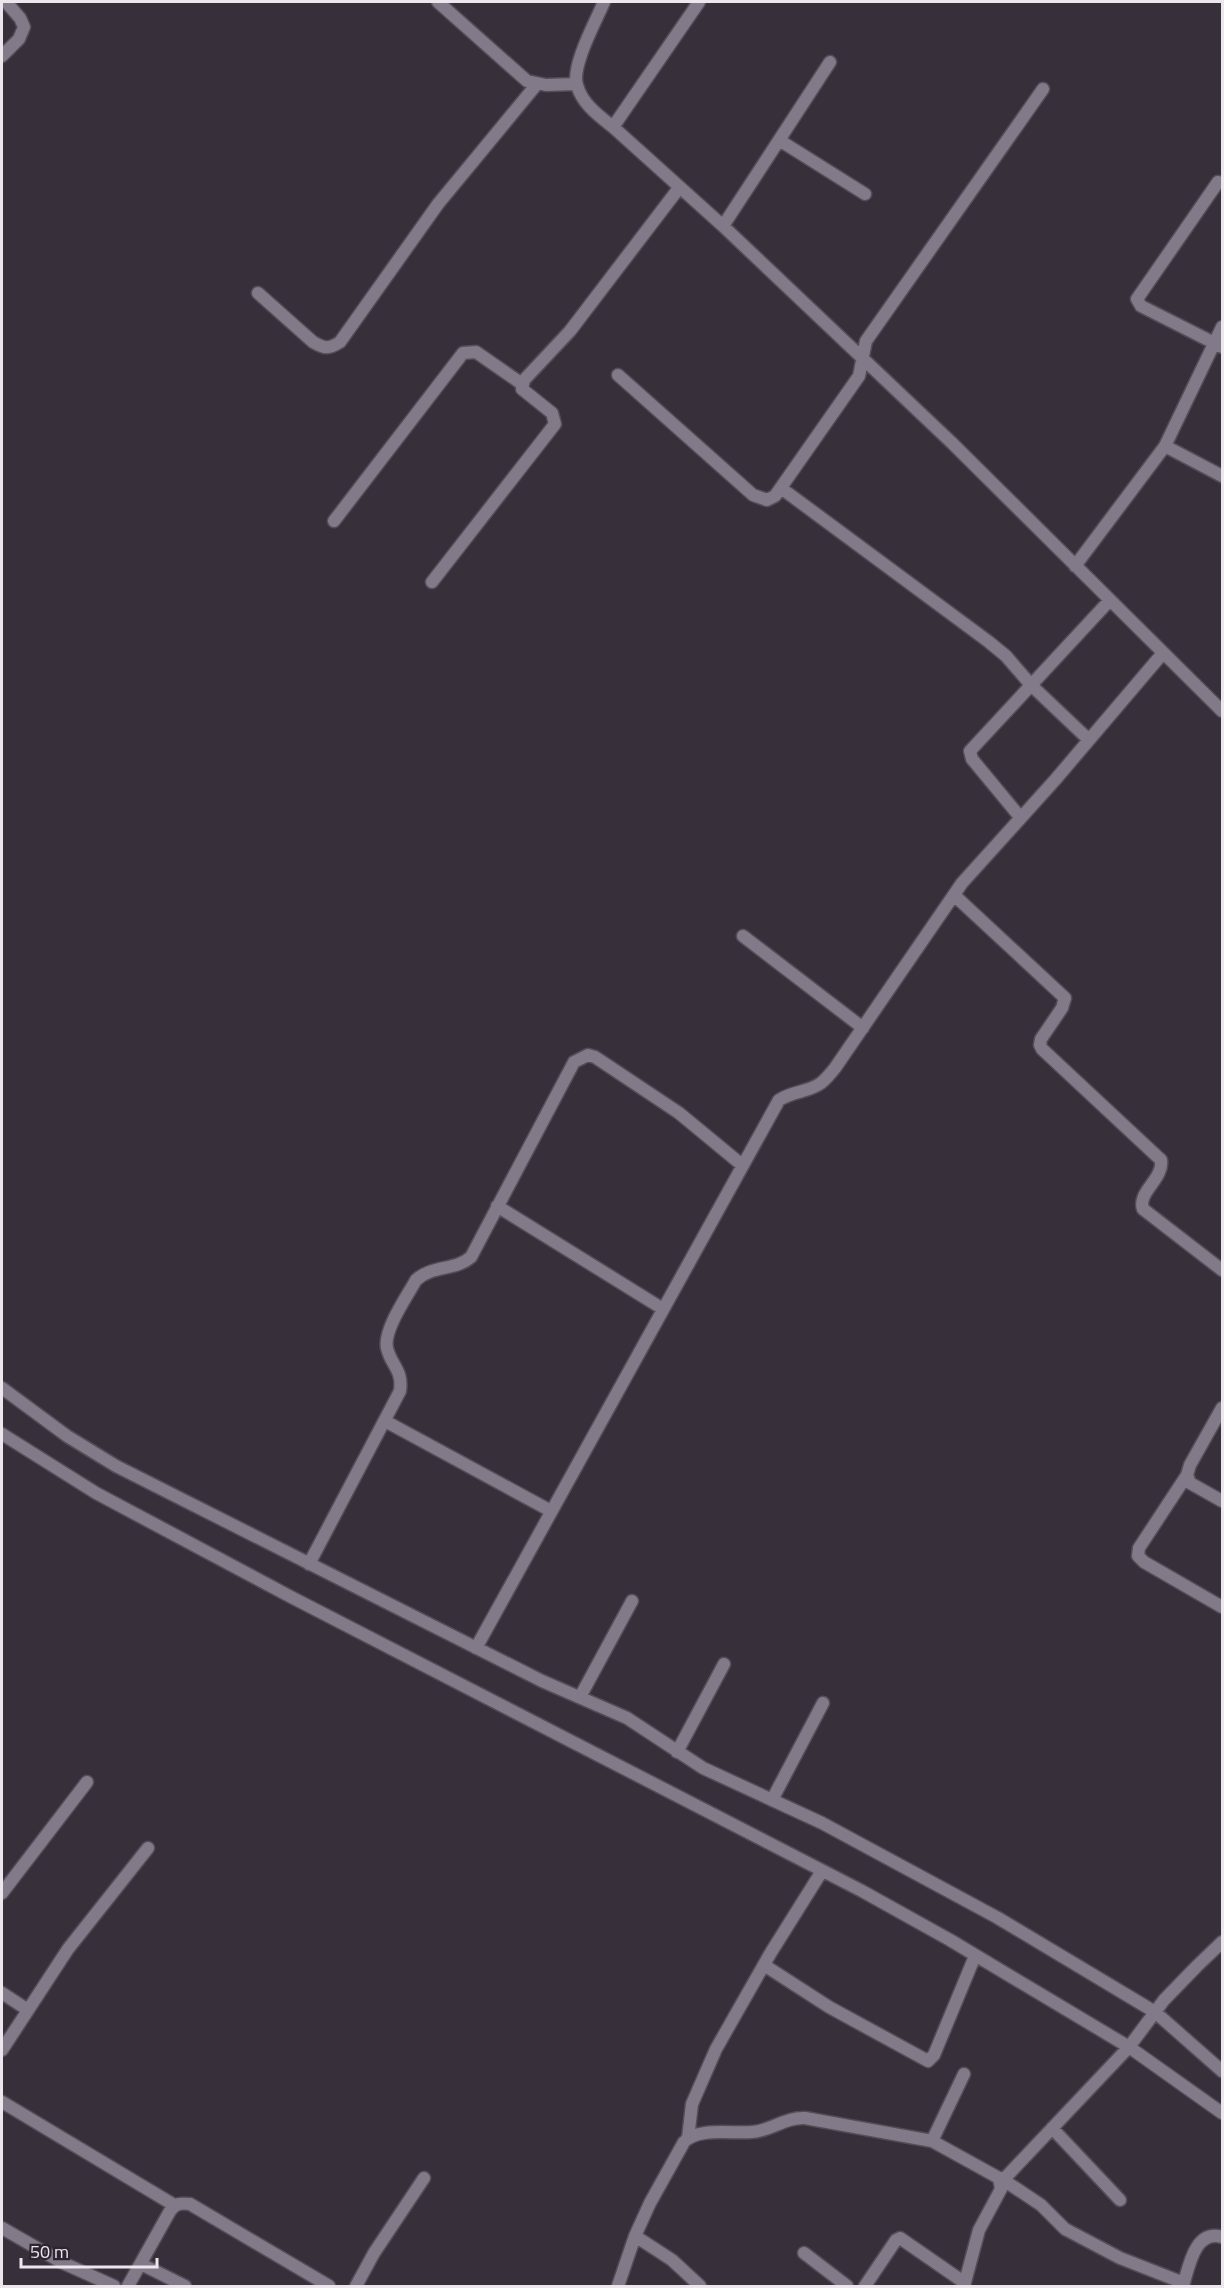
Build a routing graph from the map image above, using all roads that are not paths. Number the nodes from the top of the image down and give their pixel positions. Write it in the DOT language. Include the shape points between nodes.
graph roads {
  1 [pos="6,2"];
  2 [pos="438,2"];
  3 [pos="604,2"];
  4 [pos="699,2"];
  5 [pos="2,56"];
  6 [pos="830,62"];
  7 [pos="537,84"];
  8 [pos="576,84"];
  9 [pos="1043,89"];
  10 [pos="613,127"];
  11 [pos="779,140"];
  12 [pos="1218,182"];
  13 [pos="680,188"];
  14 [pos="865,194"];
  15 [pos="723,226"];
  16 [pos="258,293"];
  17 [pos="1222,327"];
  18 [pos="1219,345"];
  19 [pos="862,359"];
  20 [pos="618,375"];
  21 [pos="522,384"];
  22 [pos="1166,446"];
  23 [pos="1222,476"];
  24 [pos="781,488"];
  25 [pos="334,521"];
  26 [pos="1075,566"];
  27 [pos="432,582"];
  28 [pos="1110,600"];
  29 [pos="1163,653"];
  30 [pos="1031,685"];
  31 [pos="1222,711"];
  32 [pos="1089,740"];
  33 [pos="1020,817"];
  34 [pos="954,895"];
  35 [pos="743,936"];
  36 [pos="863,1028"];
  37 [pos="742,1165"];
  38 [pos="497,1206"];
  39 [pos="1222,1270"];
  40 [pos="663,1309"];
  41 [pos="2,1388"];
  42 [pos="1222,1408"];
  43 [pos="385,1421"];
  44 [pos="2,1434"];
  45 [pos="1187,1475"];
  46 [pos="1222,1501"];
  47 [pos="551,1511"];
  48 [pos="309,1564"];
  49 [pos="632,1601"];
  50 [pos="1222,1607"];
  51 [pos="476,1648"];
  52 [pos="724,1664"];
  53 [pos="580,1697"];
  54 [pos="823,1703"];
  55 [pos="677,1752"];
  56 [pos="87,1782"];
  57 [pos="772,1800"];
  58 [pos="148,1848"];
  59 [pos="822,1871"];
  60 [pos="2,1893"];
  61 [pos="1222,1942"];
  62 [pos="975,1956"];
  63 [pos="764,1965"];
  64 [pos="2,1993"];
  65 [pos="28,2010"];
  66 [pos="1155,2012"];
  67 [pos="1132,2043"];
  68 [pos="2,2050"];
  69 [pos="1222,2071"];
  70 [pos="964,2074"];
  71 [pos="2,2102"];
  72 [pos="1222,2113"];
  73 [pos="1052,2128"];
  74 [pos="688,2138"];
  75 [pos="932,2141"];
  76 [pos="424,2178"];
  77 [pos="1001,2179"];
  78 [pos="1120,2200"];
  79 [pos="174,2205"];
  80 [pos="2,2228"];
  81 [pos="635,2236"];
  82 [pos="1222,2236"];
  83 [pos="804,2253"];
  84 [pos="141,2264"];
  85 [pos="964,2285"];
  86 [pos="1183,2285"];
  87 [pos="114,2286"];
  88 [pos="128,2286"];
  89 [pos="185,2286"];
  90 [pos="329,2286"];
  91 [pos="356,2286"];
  92 [pos="618,2286"];
  93 [pos="700,2286"];
  94 [pos="846,2286"];
  95 [pos="865,2286"];
  1 -- 5 [label="street" via="24,27 19,39"];
  2 -- 7 [label="street" via="527,81"];
  3 -- 8 [label="street" via="577,69"];
  4 -- 10 [label="street"];
  6 -- 11 [label="street"];
  7 -- 8 [label="street"];
  7 -- 16 [label="street" via="438,204 340,342 323,348"];
  8 -- 10 [label="street" via="597,116"];
  9 -- 19 [label="street" via="866,341"];
  10 -- 13 [label="street"];
  11 -- 14 [label="street"];
  11 -- 15 [label="street"];
  12 -- 18 [label="street" via="1137,298 1141,306"];
  13 -- 15 [label="street"];
  13 -- 21 [label="street" via="570,331"];
  15 -- 19 [label="street"];
  17 -- 18 [label="street"];
  18 -- 22 [label="street"];
  19 -- 24 [label="street" via="855,382"];
  19 -- 26 [label="street"];
  20 -- 24 [label="street" via="753,495 767,500"];
  21 -- 25 [label="street" via="476,352 463,353"];
  21 -- 27 [label="street" via="525,393 552,413 555,424"];
  22 -- 23 [label="street"];
  22 -- 26 [label="street"];
  24 -- 30 [label="street" via="989,642"];
  26 -- 28 [label="street"];
  28 -- 29 [label="street"];
  28 -- 30 [label="street"];
  29 -- 31 [label="street"];
  29 -- 32 [label="street"];
  30 -- 32 [label="street"];
  30 -- 33 [label="street" via="970,752"];
  32 -- 33 [label="street"];
  33 -- 34 [label="street"];
  34 -- 36 [label="street"];
  34 -- 39 [label="street" via="1065,998 1041,1039 1042,1049 1161,1160 1161,1172 1142,1199 1143,1209"];
  35 -- 36 [label="street"];
  36 -- 37 [label="street" via="820,1083 790,1092 779,1100"];
  37 -- 38 [label="street" via="660,1099 588,1055 574,1062"];
  37 -- 40 [label="street"];
  38 -- 40 [label="street"];
  38 -- 43 [label="street" via="471,1257 457,1266 422,1274 390,1327 387,1348 402,1382"];
  40 -- 47 [label="street"];
  41 -- 48 [label="street" via="116,1466"];
  42 -- 45 [label="street"];
  43 -- 47 [label="street"];
  43 -- 48 [label="street"];
  44 -- 59 [label="street" via="96,1493 293,1598"];
  45 -- 46 [label="street" via="1190,1483"];
  45 -- 50 [label="street" via="1139,1548 1138,1556 1143,1563"];
  47 -- 51 [label="street"];
  48 -- 51 [label="street"];
  49 -- 53 [label="street"];
  51 -- 53 [label="street"];
  52 -- 55 [label="street"];
  53 -- 55 [label="street" via="627,1718"];
  54 -- 57 [label="street"];
  55 -- 57 [label="street"];
  56 -- 60 [label="street"];
  57 -- 66 [label="street" via="998,1918"];
  58 -- 65 [label="street" via="68,1949"];
  59 -- 62 [label="street"];
  59 -- 63 [label="street"];
  61 -- 66 [label="street"];
  62 -- 63 [label="street" via="934,2055 928,2061 829,2007"];
  62 -- 67 [label="street"];
  63 -- 74 [label="street" via="697,2090"];
  64 -- 65 [label="street"];
  65 -- 68 [label="street"];
  66 -- 67 [label="street"];
  66 -- 69 [label="street"];
  67 -- 72 [label="street"];
  67 -- 73 [label="street"];
  70 -- 75 [label="street"];
  71 -- 79 [label="street"];
  73 -- 77 [label="street"];
  73 -- 78 [label="street"];
  74 -- 75 [label="street" via="760,2132 795,2118"];
  74 -- 81 [label="street"];
  75 -- 77 [label="street"];
  76 -- 91 [label="street"];
  77 -- 85 [label="street" via="1001,2189 979,2230"];
  77 -- 86 [label="street" via="1041,2205 1065,2229"];
  79 -- 84 [label="street"];
  79 -- 90 [label="street" via="190,2204"];
  80 -- 87 [label="street" via="54,2259"];
  81 -- 92 [label="street"];
  81 -- 93 [label="street" via="672,2260"];
  82 -- 86 [label="street" via="1208,2235 1202,2240"];
  83 -- 94 [label="street"];
  84 -- 88 [label="street"];
  84 -- 89 [label="street"];
  85 -- 95 [label="street" via="900,2238"];
}
